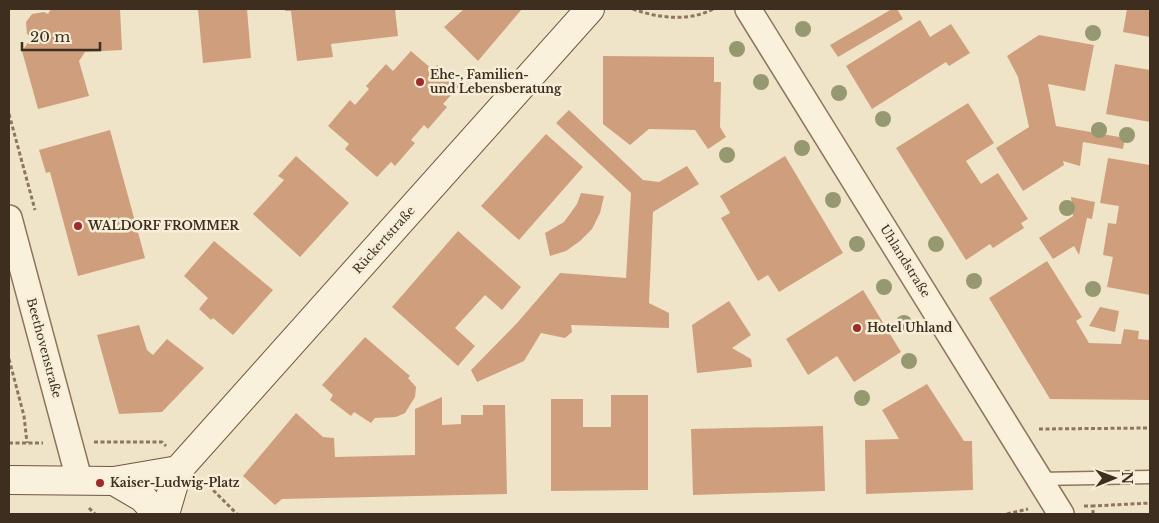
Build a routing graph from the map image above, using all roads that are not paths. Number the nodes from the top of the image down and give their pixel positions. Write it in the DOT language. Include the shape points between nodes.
graph roads {
  1 [pos="590,9"];
  2 [pos="748,9"];
  3 [pos="9,218"];
  4 [pos="178,470"];
  5 [pos="1150,476"];
  6 [pos="79,479"];
  7 [pos="1039,479"];
  8 [pos="9,480"];
  9 [pos="114,481"];
  10 [pos="157,514"];
  11 [pos="165,514"];
  12 [pos="1061,514"];
  1 -- 4 [label="street, Rückertstraße"];
  2 -- 7 [label="street, Uhlandstraße"];
  3 -- 6 [label="street, Beethovenstraße"];
  4 -- 9 [label="street"];
  4 -- 11 [label="street, Rückertstraße"];
  5 -- 7 [label="lane"];
  6 -- 8 [label="street"];
  6 -- 9 [label="street"];
  7 -- 12 [label="street, Uhlandstraße"];
  9 -- 10 [label="street" via="143,498"];
}
